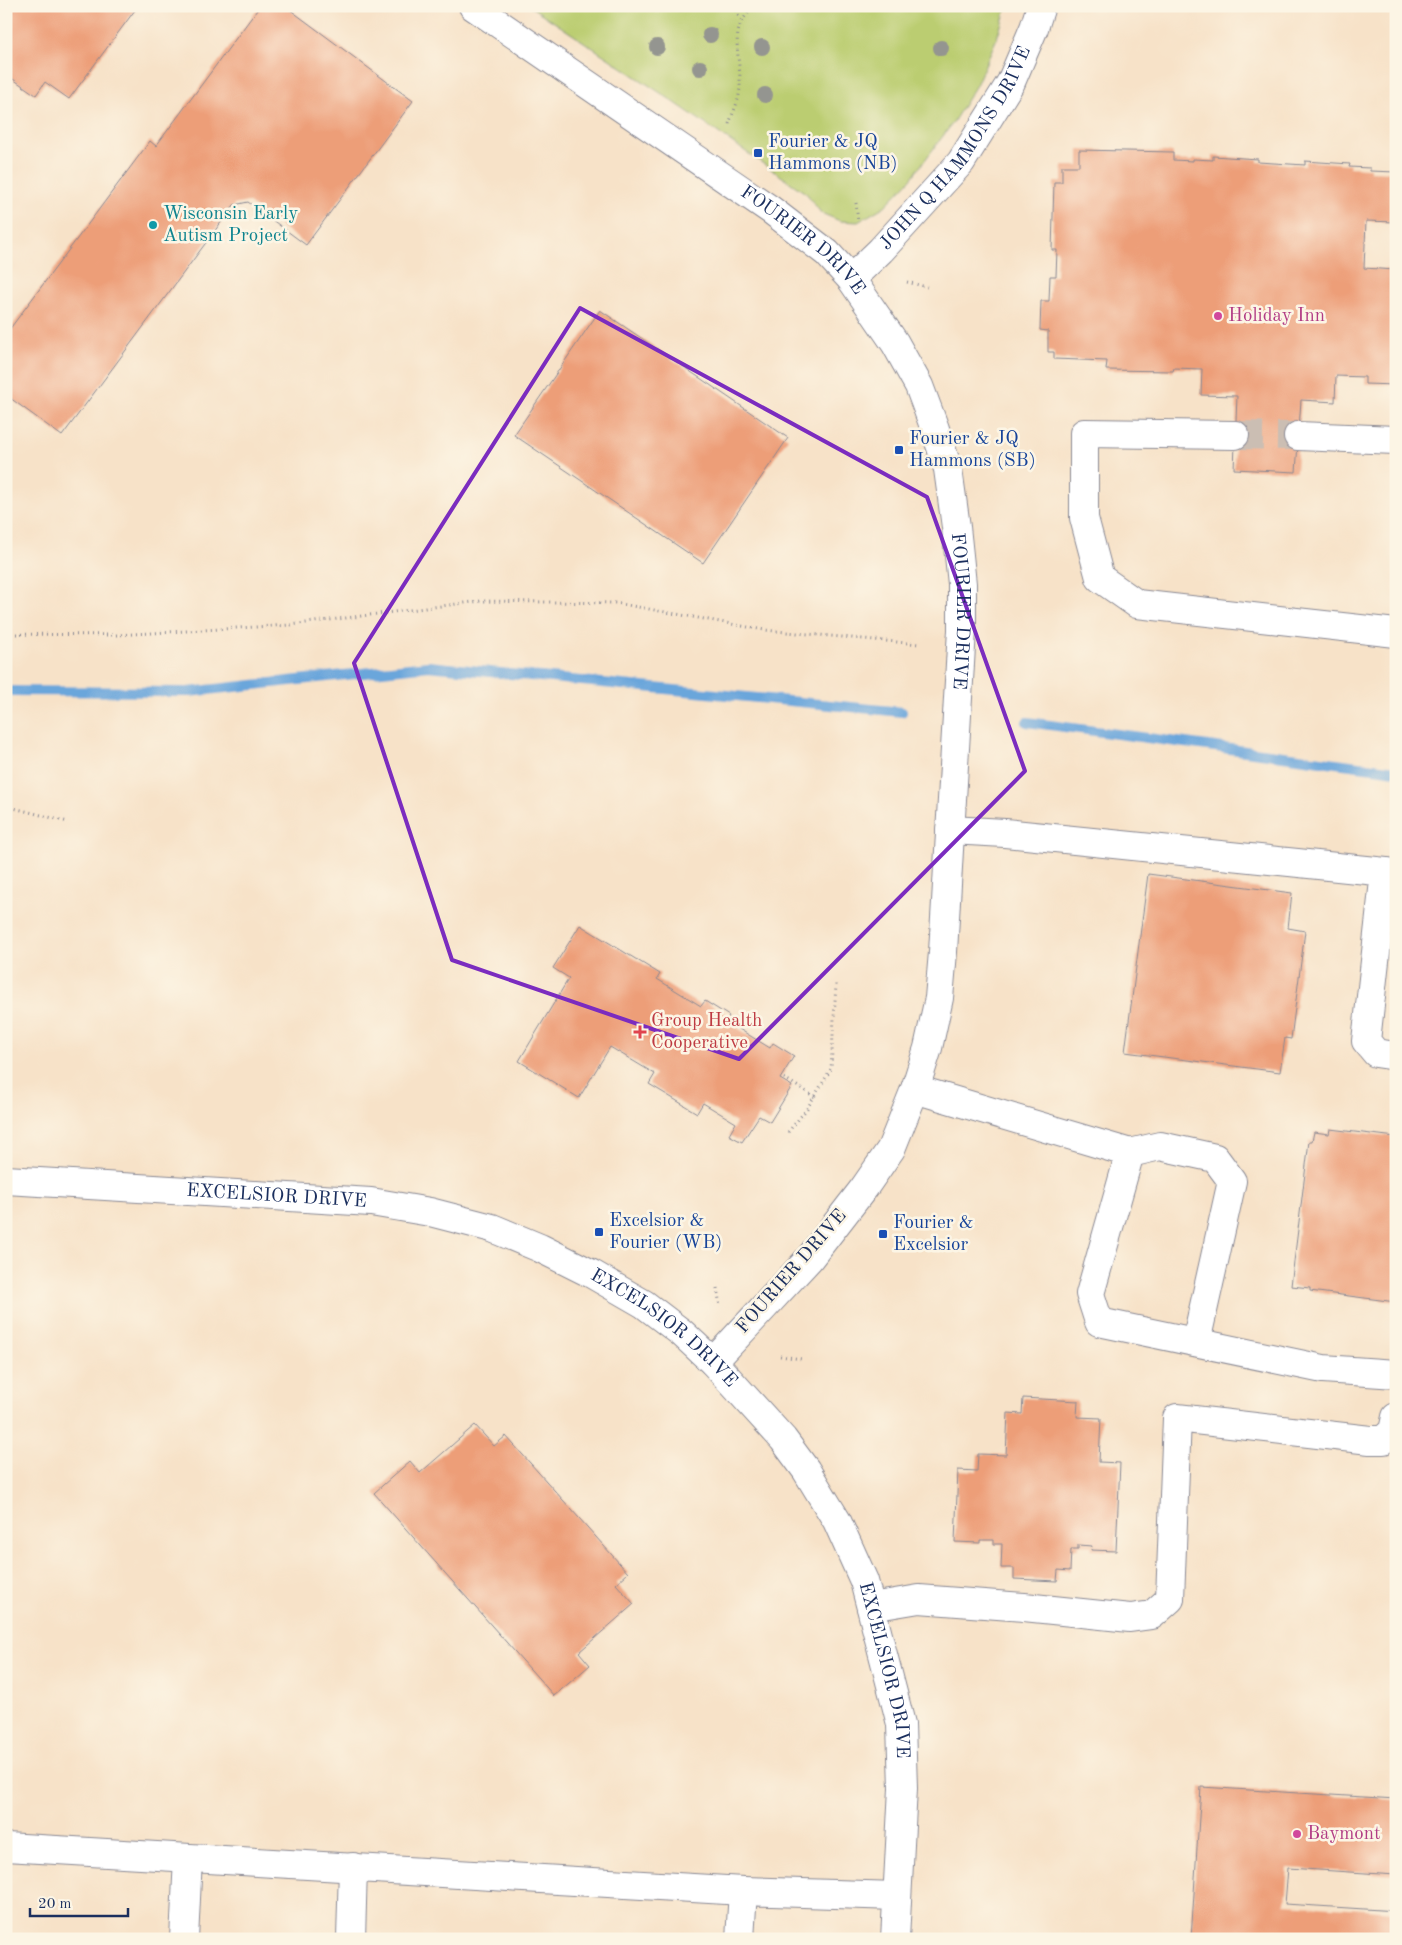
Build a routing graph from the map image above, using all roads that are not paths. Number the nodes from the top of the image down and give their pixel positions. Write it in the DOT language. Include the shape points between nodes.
graph roads {
  1 [pos="474,6"];
  2 [pos="1041,6"];
  3 [pos="852,279"];
  4 [pos="1235,435"];
  5 [pos="1298,436"];
  6 [pos="1396,440"];
  7 [pos="1396,633"];
  8 [pos="950,830"];
  9 [pos="1391,873"];
  10 [pos="1396,1056"];
  11 [pos="915,1089"];
  12 [pos="1130,1153"];
  13 [pos="6,1180"];
  14 [pos="1196,1342"];
  15 [pos="713,1362"];
  16 [pos="1396,1374"];
  17 [pos="1396,1417"];
  18 [pos="871,1607"];
  19 [pos="6,1847"];
  20 [pos="188,1858"];
  21 [pos="353,1867"];
  22 [pos="743,1890"];
  23 [pos="897,1896"];
  24 [pos="184,1939"];
  25 [pos="351,1939"];
  26 [pos="740,1939"];
  27 [pos="895,1939"];
  1 -- 3 [label="street, FOURIER DRIVE" via="771,210 827,253"];
  2 -- 3 [label="street, JOHN Q HAMMONS DRIVE" via="1011,82 961,162"];
  3 -- 8 [label="street, FOURIER DRIVE" via="919,386 948,469 962,584"];
  4 -- 7 [label="street" via="1084,433 1084,518 1100,578 1137,604"];
  5 -- 6 [label="street"];
  8 -- 9 [label="street"];
  8 -- 11 [label="street, FOURIER DRIVE" via="939,998"];
  9 -- 10 [label="street" via="1366,1041 1376,1053"];
  11 -- 12 [label="street"];
  11 -- 15 [label="street, FOURIER DRIVE" via="891,1149 864,1188 809,1259"];
  12 -- 14 [label="street" via="1090,1294 1096,1313 1100,1322"];
  12 -- 14 [label="street" via="1160,1146 1215,1158 1232,1181"];
  13 -- 15 [label="street, EXCELSIOR DRIVE" via="371,1202 430,1212 492,1228 592,1274 644,1304"];
  14 -- 16 [label="street" via="1323,1370"];
  15 -- 18 [label="street, EXCELSIOR DRIVE" via="783,1439 806,1470 837,1521 864,1580"];
  17 -- 18 [label="street" via="1393,1431 1383,1440 1178,1418 1170,1600 1152,1615 1130,1618 919,1600"];
  18 -- 23 [label="street, EXCELSIOR DRIVE" via="901,1724 903,1788"];
  19 -- 20 [label="street"];
  20 -- 21 [label="street"];
  20 -- 24 [label="street"];
  21 -- 22 [label="street"];
  21 -- 25 [label="street"];
  22 -- 23 [label="street"];
  22 -- 26 [label="street"];
  23 -- 27 [label="street, EXCELSIOR DRIVE"];
}
